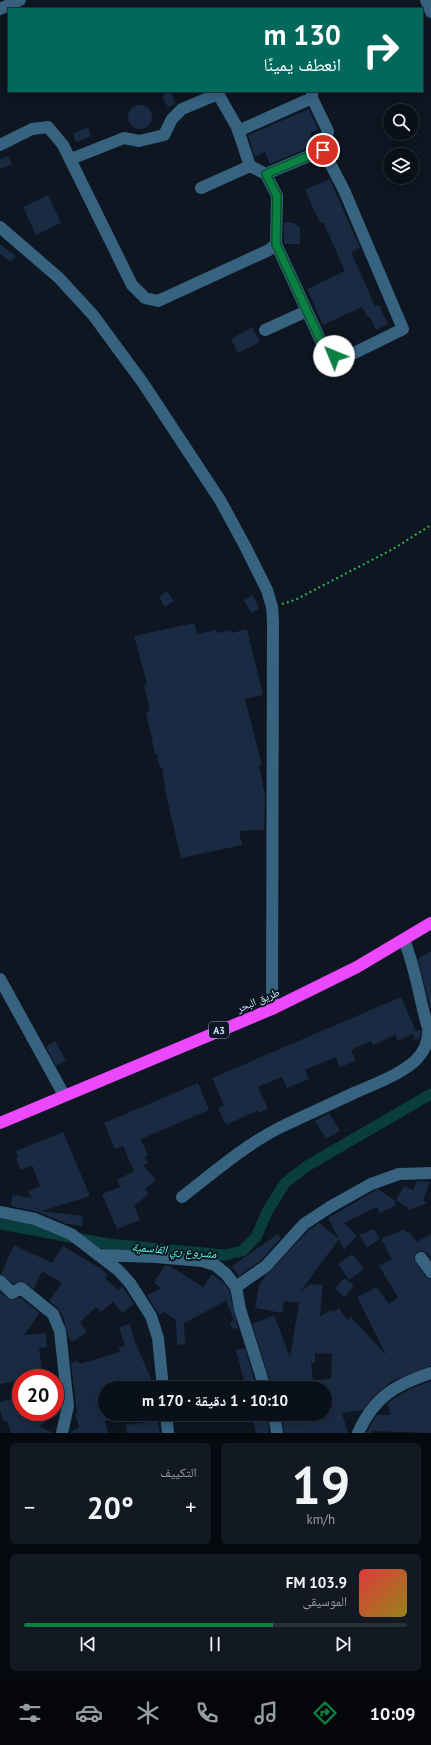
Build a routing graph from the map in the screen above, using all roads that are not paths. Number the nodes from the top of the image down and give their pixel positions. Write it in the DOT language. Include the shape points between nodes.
graph roads {
  1 [pos="20,0"];
  2 [pos="426,0"];
  3 [pos="0,9"];
  4 [pos="431,12"];
  5 [pos="219,93"];
  6 [pos="312,94"];
  7 [pos="238,131"];
  8 [pos="0,145"];
  9 [pos="323,150"];
  10 [pos="71,159"];
  11 [pos="250,166"];
  12 [pos="266,174"];
  13 [pos="201,188"];
  14 [pos="0,227"];
  15 [pos="276,244"];
  16 [pos="307,311"];
  17 [pos="265,330"];
  18 [pos="431,923"];
  19 [pos="404,940"];
  20 [pos="0,979"];
  21 [pos="272,1009"];
  22 [pos="64,1095"];
  23 [pos="0,1123"];
  24 [pos="431,1173"];
  25 [pos="182,1197"];
  26 [pos="0,1212"];
  27 [pos="98,1255"];
  28 [pos="421,1258"];
  29 [pos="431,1272"];
  30 [pos="0,1281"];
  31 [pos="236,1287"];
  32 [pos="431,1373"];
  33 [pos="162,1381"];
  34 [pos="263,1381"];
  35 [pos="167,1421"];
  36 [pos="275,1421"];
  37 [pos="62,1433"];
  38 [pos="168,1433"];
  39 [pos="278,1433"];
  40 [pos="358,1433"];
  1 -- 3 [label="street"];
  2 -- 4 [label="street"];
  5 -- 7 [label="street"];
  5 -- 10 [label="street" via="182,109 172,119 164,134 139,141 124,138"];
  6 -- 7 [label="street"];
  6 -- 9 [label="street" via="328,131"];
  7 -- 11 [label="street"];
  8 -- 10 [label="street" via="32,129 48,127"];
  9 -- 12 [label="street"];
  9 -- 16 [label="street" via="344,190 403,329 346,358 334,356 325,350"];
  10 -- 15 [label="street" via="125,272 132,285 145,298 158,301 269,250"];
  11 -- 12 [label="street"];
  11 -- 13 [label="street"];
  12 -- 15 [label="street" via="277,196"];
  14 -- 21 [label="street" via="59,278 93,315 144,383 220,500 267,590 272,607"];
  15 -- 16 [label="street"];
  16 -- 17 [label="street"];
  18 -- 19 [label="highway, طريق البحر / A3"];
  19 -- 21 [label="highway, طريق البحر / A3" via="357,967"];
  19 -- 25 [label="street" via="413,963 428,1028 425,1046 416,1060 406,1068 247,1146"];
  20 -- 22 [label="street"];
  21 -- 22 [label="highway, طريق البحر / A3"];
  22 -- 23 [label="highway, طريق البحر / A3"];
  24 -- 31 [label="street" via="399,1174 371,1184 330,1207 304,1224 266,1266"];
  26 -- 27 [label="street" via="34,1219 71,1234"];
  27 -- 31 [label="street" via="202,1261 215,1265"];
  27 -- 33 [label="street" via="130,1283 151,1316 158,1338"];
  28 -- 29 [label="street"];
  30 -- 37 [label="street" via="12,1293 21,1288 49,1310 56,1319 60,1331 68,1406"];
  31 -- 34 [label="street" via="240,1309"];
  32 -- 40 [label="street" via="396,1387 384,1395 363,1421"];
  35 -- 38 [label="street"];
  36 -- 39 [label="street"];
}
